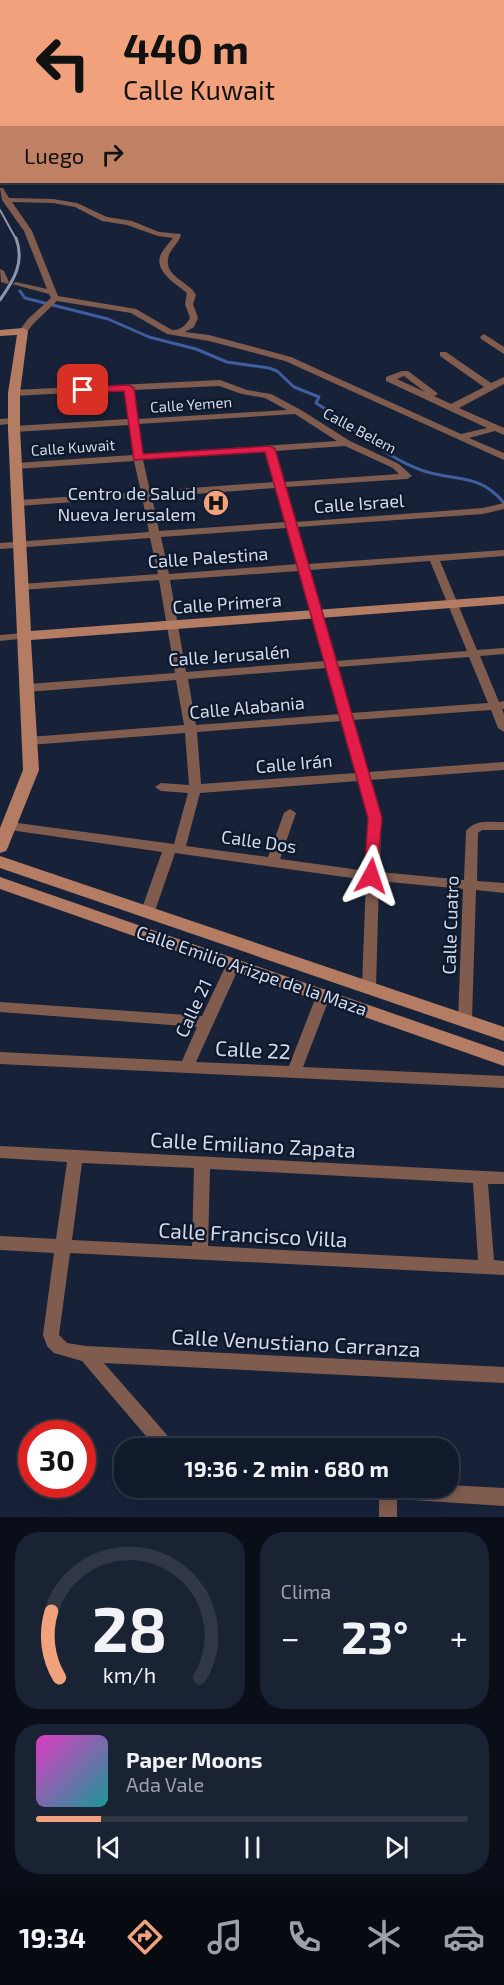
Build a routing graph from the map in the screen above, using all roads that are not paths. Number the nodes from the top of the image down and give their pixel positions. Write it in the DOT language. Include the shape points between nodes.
graph roads {
  1 [pos="0,190"];
  2 [pos="6,200"];
  3 [pos="0,271"];
  4 [pos="8,284"];
  5 [pos="53,298"];
  6 [pos="23,331"];
  7 [pos="0,333"];
  8 [pos="177,333"];
  9 [pos="484,337"];
  10 [pos="504,351"];
  11 [pos="443,354"];
  12 [pos="504,380"];
  13 [pos="490,387"];
  14 [pos="129,388"];
  15 [pos="14,393"];
  16 [pos="448,406"];
  17 [pos="298,412"];
  18 [pos="134,422"];
  19 [pos="9,424"];
  20 [pos="502,429"];
  21 [pos="460,437"];
  22 [pos="347,443"];
  23 [pos="479,446"];
  24 [pos="270,449"];
  25 [pos="504,457"];
  26 [pos="138,458"];
  27 [pos="16,466"];
  28 [pos="279,485"];
  29 [pos="146,495"];
  30 [pos="19,503"];
  31 [pos="499,508"];
  32 [pos="290,525"];
  33 [pos="154,534"];
  34 [pos="20,545"];
  35 [pos="0,546"];
  36 [pos="504,553"];
  37 [pos="434,558"];
  38 [pos="303,567"];
  39 [pos="164,577"];
  40 [pos="22,587"];
  41 [pos="504,600"];
  42 [pos="454,604"];
  43 [pos="316,615"];
  44 [pos="172,625"];
  45 [pos="24,636"];
  46 [pos="0,638"];
  47 [pos="504,651"];
  48 [pos="475,653"];
  49 [pos="330,666"];
  50 [pos="182,676"];
  51 [pos="28,688"];
  52 [pos="500,706"];
  53 [pos="346,717"];
  54 [pos="504,728"];
  55 [pos="190,730"];
  56 [pos="29,741"];
  57 [pos="504,766"];
  58 [pos="363,776"];
  59 [pos="160,787"];
  60 [pos="195,789"];
  61 [pos="290,813"];
  62 [pos="10,826"];
  63 [pos="504,826"];
  64 [pos="0,848"];
  65 [pos="174,848"];
  66 [pos="273,861"];
  67 [pos="0,862"];
  68 [pos="371,876"];
  69 [pos="0,883"];
  70 [pos="469,885"];
  71 [pos="504,888"];
  72 [pos="148,911"];
  73 [pos="234,963"];
  74 [pos="369,986"];
  75 [pos="324,994"];
  76 [pos="0,1007"];
  77 [pos="465,1020"];
  78 [pos="206,1022"];
  79 [pos="504,1034"];
  80 [pos="0,1058"];
  81 [pos="504,1059"];
  82 [pos="186,1067"];
  83 [pos="294,1072"];
  84 [pos="504,1082"];
  85 [pos="0,1152"];
  86 [pos="75,1156"];
  87 [pos="202,1163"];
  88 [pos="480,1177"];
  89 [pos="504,1178"];
  90 [pos="0,1243"];
  91 [pos="63,1246"];
  92 [pos="200,1252"];
  93 [pos="486,1268"];
  94 [pos="504,1268"];
  95 [pos="86,1354"];
  96 [pos="504,1375"];
  97 [pos="159,1438"];
  98 [pos="459,1494"];
  99 [pos="504,1497"];
  100 [pos="388,1498"];
  101 [pos="388,1517"];
  1 -- 2 [label="street"];
  2 -- 5 [label="street" via="28,231"];
  2 -- 8 [label="street" via="77,205 100,218 178,236 164,262 169,274 191,292 189,304 194,318 191,325"];
  3 -- 4 [label="street"];
  4 -- 5 [label="street"];
  5 -- 6 [label="street"];
  5 -- 8 [label="street" via="134,311"];
  6 -- 7 [label="street"];
  6 -- 15 [label="street"];
  8 -- 21 [label="street" via="288,359"];
  9 -- 10 [label="street"];
  11 -- 13 [label="street"];
  12 -- 13 [label="street"];
  13 -- 16 [label="street"];
  14 -- 15 [label="street"];
  14 -- 17 [label="street, Calle Belem" via="220,383 268,396"];
  14 -- 18 [label="street"];
  15 -- 19 [label="street"];
  16 -- 16 [label="street" via="405,373 389,379 390,381"];
  16 -- 20 [label="street"];
  17 -- 18 [label="street, Calle Yemen"];
  17 -- 22 [label="street, Calle Belem"];
  18 -- 19 [label="street, Calle Yemen"];
  18 -- 26 [label="street"];
  19 -- 27 [label="street"];
  20 -- 21 [label="street"];
  20 -- 23 [label="street"];
  21 -- 23 [label="street"];
  22 -- 24 [label="street, Calle Kuwait"];
  22 -- 28 [label="street, Calle Belem" via="396,466 407,476"];
  23 -- 25 [label="street"];
  24 -- 26 [label="street, Calle Kuwait"];
  24 -- 28 [label="street"];
  26 -- 27 [label="street, Calle Kuwait"];
  26 -- 29 [label="street"];
  27 -- 30 [label="street"];
  28 -- 29 [label="street"];
  28 -- 32 [label="street"];
  29 -- 30 [label="street"];
  29 -- 33 [label="street"];
  30 -- 34 [label="street"];
  31 -- 32 [label="street, Calle Israel"];
  32 -- 33 [label="street, Calle Israel"];
  32 -- 38 [label="street"];
  33 -- 34 [label="street, Calle Israel"];
  33 -- 39 [label="street"];
  34 -- 35 [label="street, Calle Israel"];
  34 -- 40 [label="street"];
  36 -- 37 [label="street, Calle Palestina"];
  37 -- 38 [label="street, Calle Palestina"];
  37 -- 42 [label="street"];
  38 -- 39 [label="street, Calle Palestina"];
  38 -- 43 [label="street"];
  39 -- 40 [label="street, Calle Palestina"];
  39 -- 44 [label="street"];
  40 -- 45 [label="street"];
  41 -- 42 [label="street, Calle Primera"];
  42 -- 43 [label="street, Calle Primera"];
  42 -- 48 [label="street"];
  43 -- 44 [label="street, Calle Primera"];
  43 -- 49 [label="street"];
  44 -- 45 [label="street, Calle Primera"];
  44 -- 50 [label="street"];
  45 -- 46 [label="street"];
  45 -- 51 [label="street"];
  47 -- 48 [label="street, Calle Jerusalén"];
  48 -- 49 [label="street, Calle Jerusalén"];
  48 -- 52 [label="street"];
  49 -- 50 [label="street, Calle Jerusalén"];
  49 -- 53 [label="street"];
  50 -- 51 [label="street, Calle Jerusalén"];
  50 -- 55 [label="street"];
  51 -- 56 [label="street"];
  52 -- 53 [label="street, Calle Alabania"];
  52 -- 54 [label="street"];
  53 -- 55 [label="street, Calle Alabania"];
  53 -- 58 [label="street"];
  55 -- 56 [label="street, Calle Alabania"];
  55 -- 60 [label="street"];
  56 -- 62 [label="street" via="31,770"];
  57 -- 58 [label="street, Calle Irán"];
  58 -- 60 [label="street, Calle Irán"];
  58 -- 68 [label="street" via="375,818"];
  59 -- 60 [label="street, Calle Irán"];
  60 -- 65 [label="street"];
  61 -- 66 [label="street"];
  62 -- 64 [label="street"];
  62 -- 65 [label="street, Calle Dos"];
  63 -- 70 [label="street, Calle Cuatro" via="480,826 472,831"];
  65 -- 66 [label="street, Calle Dos"];
  65 -- 72 [label="street"];
  66 -- 68 [label="street, Calle Dos"];
  67 -- 72 [label="street, Calle Emilio Arizpe de la Maza"];
  68 -- 70 [label="street, Calle Dos"];
  68 -- 74 [label="street"];
  69 -- 73 [label="street, Calle Emilio Arizpe de la Maza"];
  70 -- 71 [label="street, Calle Dos"];
  70 -- 77 [label="street, Calle Cuatro"];
  72 -- 74 [label="street, Calle Emilio Arizpe de la Maza"];
  73 -- 75 [label="street, Calle Emilio Arizpe de la Maza"];
  73 -- 78 [label="street, Calle 21"];
  74 -- 77 [label="street, Calle Emilio Arizpe de la Maza"];
  75 -- 81 [label="street, Calle Emilio Arizpe de la Maza"];
  75 -- 83 [label="street"];
  76 -- 78 [label="street"];
  77 -- 79 [label="street, Calle Emilio Arizpe de la Maza"];
  78 -- 82 [label="street, Calle 21"];
  80 -- 82 [label="street, Calle 22"];
  82 -- 83 [label="street, Calle 22"];
  83 -- 84 [label="street, Calle 22"];
  85 -- 86 [label="street, Calle Emiliano Zapata"];
  86 -- 87 [label="street, Calle Emiliano Zapata"];
  86 -- 91 [label="street"];
  87 -- 88 [label="street, Calle Emiliano Zapata"];
  87 -- 92 [label="street"];
  88 -- 89 [label="street, Calle Emiliano Zapata"];
  88 -- 93 [label="street"];
  90 -- 91 [label="street, Calle Francisco Villa"];
  91 -- 92 [label="street, Calle Francisco Villa"];
  91 -- 95 [label="street, Calle Venustiano Carranza" via="52,1341 62,1350"];
  92 -- 93 [label="street, Calle Francisco Villa"];
  93 -- 94 [label="street, Calle Francisco Villa"];
  95 -- 96 [label="street, Calle Venustiano Carranza"];
  95 -- 97 [label="street"];
  98 -- 99 [label="street"];
  100 -- 101 [label="street"];
}
